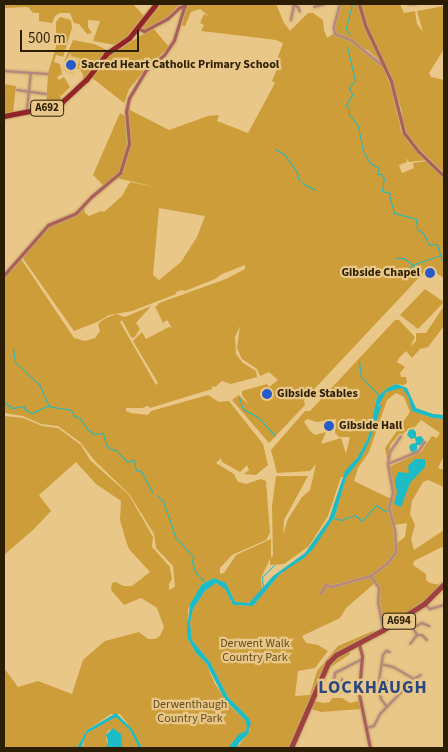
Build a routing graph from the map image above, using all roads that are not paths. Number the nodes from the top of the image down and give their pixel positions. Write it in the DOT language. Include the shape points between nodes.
graph roads {
  1 [pos="156,4"];
  2 [pos="294,4"];
  3 [pos="325,4"];
  4 [pos="340,4"];
  5 [pos="359,4"];
  6 [pos="408,4"];
  7 [pos="416,4"];
  8 [pos="185,5"];
  9 [pos="314,6"];
  10 [pos="301,11"];
  11 [pos="291,20"];
  12 [pos="137,28"];
  13 [pos="4,71"];
  14 [pos="31,73"];
  15 [pos="388,73"];
  16 [pos="48,74"];
  17 [pos="17,90"];
  18 [pos="29,92"];
  19 [pos="46,94"];
  20 [pos="27,113"];
  21 [pos="4,116"];
  22 [pos="444,176"];
  23 [pos="4,275"];
  24 [pos="401,436"];
  25 [pos="426,442"];
  26 [pos="388,464"];
  27 [pos="372,576"];
  28 [pos="444,584"];
  29 [pos="321,594"];
  30 [pos="424,604"];
  31 [pos="444,605"];
  32 [pos="403,618"];
  33 [pos="425,618"];
  34 [pos="422,623"];
  35 [pos="429,626"];
  36 [pos="413,628"];
  37 [pos="383,630"];
  38 [pos="417,634"];
  39 [pos="427,640"];
  40 [pos="359,644"];
  41 [pos="410,644"];
  42 [pos="390,652"];
  43 [pos="362,659"];
  44 [pos="381,664"];
  45 [pos="421,675"];
  46 [pos="342,679"];
  47 [pos="414,679"];
  48 [pos="379,680"];
  49 [pos="392,682"];
  50 [pos="387,706"];
  51 [pos="367,728"];
  52 [pos="291,748"];
  53 [pos="370,748"];
  1 -- 12 [label="highway, A692"];
  2 -- 10 [label="street"];
  2 -- 11 [label="street"];
  3 -- 9 [label="street"];
  4 -- 15 [label="street" via="335,34 367,51"];
  5 -- 15 [label="street" via="365,25"];
  6 -- 7 [label="street"];
  8 -- 12 [label="street" via="144,31"];
  8 -- 23 [label="street" via="174,40 164,55 146,70 129,98 126,112 128,144 120,173 76,213 48,225"];
  12 -- 20 [label="highway, A692" via="104,57 86,80 62,102"];
  13 -- 14 [label="street"];
  14 -- 16 [label="street"];
  14 -- 18 [label="street"];
  15 -- 22 [label="street" via="404,133 418,152"];
  17 -- 18 [label="street"];
  18 -- 19 [label="street"];
  18 -- 20 [label="street"];
  20 -- 21 [label="highway, A692"];
  24 -- 26 [label="street" via="390,452"];
  25 -- 26 [label="street" via="418,452"];
  26 -- 27 [label="street" via="393,494 389,508 395,530 396,553"];
  27 -- 29 [label="street" via="332,587 326,585"];
  27 -- 37 [label="street" via="379,588"];
  28 -- 30 [label="main road, A694"];
  30 -- 31 [label="street" via="430,609"];
  30 -- 32 [label="main road, A694"];
  32 -- 36 [label="street"];
  32 -- 37 [label="main road, A694"];
  33 -- 34 [label="street"];
  34 -- 35 [label="street"];
  34 -- 36 [label="street"];
  36 -- 38 [label="street"];
  37 -- 40 [label="main road, A694"];
  38 -- 39 [label="street"];
  38 -- 41 [label="street"];
  40 -- 43 [label="street"];
  40 -- 52 [label="main road, A694" via="328,662"];
  42 -- 44 [label="street" via="386,650"];
  43 -- 46 [label="street" via="335,673 333,691 341,691"];
  43 -- 51 [label="street" via="359,694"];
  44 -- 47 [label="street"];
  44 -- 48 [label="street"];
  45 -- 47 [label="street"];
  47 -- 50 [label="street"];
  48 -- 49 [label="street"];
  48 -- 50 [label="street" via="378,693"];
  50 -- 51 [label="street" via="374,726"];
  51 -- 53 [label="street"];
}
